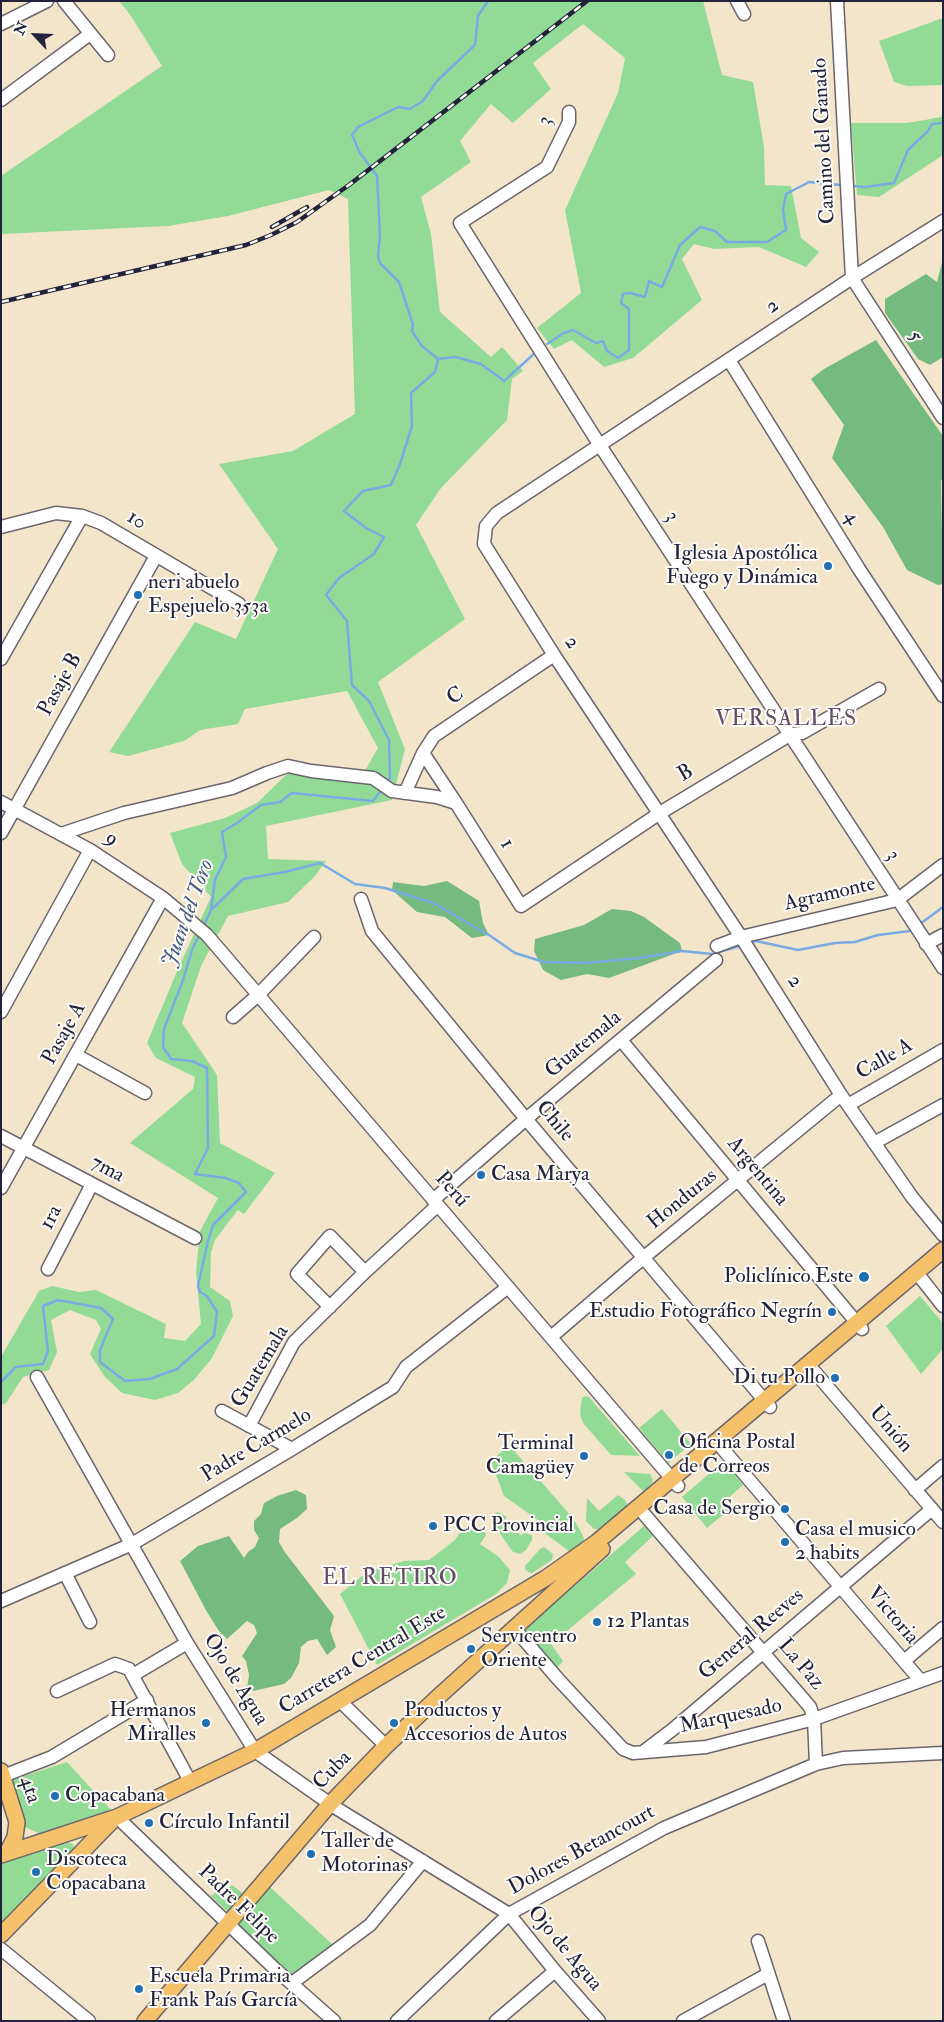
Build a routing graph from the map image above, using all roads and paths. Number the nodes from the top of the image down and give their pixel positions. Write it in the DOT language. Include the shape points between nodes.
graph roads {
  1 [pos="47,1"];
  2 [pos="64,1"];
  3 [pos="737,1"];
  4 [pos="837,1"];
  5 [pos="744,14"];
  6 [pos="1,24"];
  7 [pos="90,34"];
  8 [pos="108,55"];
  9 [pos="1,100"];
  10 [pos="569,112"];
  11 [pos="943,221"];
  12 [pos="852,278"];
  13 [pos="728,360"];
  14 [pos="943,418"];
  15 [pos="599,444"];
  16 [pos="82,516"];
  17 [pos="1,527"];
  18 [pos="156,556"];
  19 [pos="239,604"];
  20 [pos="554,655"];
  21 [pos="1,659"];
  22 [pos="879,689"];
  23 [pos="943,696"];
  24 [pos="791,734"];
  25 [pos="423,753"];
  26 [pos="405,793"];
  27 [pos="1,802"];
  28 [pos="456,803"];
  29 [pos="14,810"];
  30 [pos="660,813"];
  31 [pos="1,833"];
  32 [pos="60,834"];
  33 [pos="90,850"];
  34 [pos="943,865"];
  35 [pos="163,898"];
  36 [pos="361,899"];
  37 [pos="897,900"];
  38 [pos="521,906"];
  39 [pos="193,922"];
  40 [pos="943,935"];
  41 [pos="314,936"];
  42 [pos="742,936"];
  43 [pos="926,944"];
  44 [pos="717,946"];
  45 [pos="716,960"];
  46 [pos="943,968"];
  47 [pos="258,995"];
  48 [pos="1,1012"];
  49 [pos="233,1017"];
  50 [pos="621,1040"];
  51 [pos="943,1050"];
  52 [pos="76,1054"];
  53 [pos="145,1093"];
  54 [pos="845,1100"];
  55 [pos="943,1104"];
  56 [pos="526,1120"];
  57 [pos="1,1136"];
  58 [pos="874,1142"];
  59 [pos="24,1148"];
  60 [pos="739,1181"];
  61 [pos="92,1184"];
  62 [pos="1,1188"];
  63 [pos="435,1202"];
  64 [pos="943,1235"];
  65 [pos="195,1238"];
  66 [pos="943,1250"];
  67 [pos="643,1258"];
  68 [pos="943,1261"];
  69 [pos="48,1269"];
  70 [pos="365,1272"];
  71 [pos="919,1276"];
  72 [pos="508,1287"];
  73 [pos="943,1306"];
  74 [pos="330,1307"];
  75 [pos="860,1326"];
  76 [pos="551,1337"];
  77 [pos="811,1367"];
  78 [pos="36,1377"];
  79 [pos="767,1404"];
  80 [pos="222,1411"];
  81 [pos="249,1426"];
  82 [pos="719,1445"];
  83 [pos="292,1449"];
  84 [pos="943,1466"];
  85 [pos="672,1478"];
  86 [pos="915,1490"];
  87 [pos="932,1509"];
  88 [pos="644,1514"];
  89 [pos="943,1522"];
  90 [pos="132,1544"];
  91 [pos="576,1572"];
  92 [pos="65,1573"];
  93 [pos="546,1578"];
  94 [pos="841,1586"];
  95 [pos="530,1587"];
  96 [pos="556,1590"];
  97 [pos="1,1601"];
  98 [pos="543,1602"];
  99 [pos="90,1622"];
  100 [pos="514,1628"];
  101 [pos="943,1628"];
  102 [pos="188,1643"];
  103 [pos="764,1652"];
  104 [pos="904,1661"];
  105 [pos="943,1673"];
  106 [pos="133,1675"];
  107 [pos="920,1680"];
  108 [pos="56,1692"];
  109 [pos="148,1700"];
  110 [pos="339,1700"];
  111 [pos="814,1718"];
  112 [pos="386,1746"];
  113 [pos="255,1751"];
  114 [pos="643,1752"];
  115 [pos="943,1753"];
  116 [pos="816,1764"];
  117 [pos="2,1774"];
  118 [pos="191,1783"];
  119 [pos="330,1804"];
  120 [pos="117,1817"];
  121 [pos="17,1822"];
  122 [pos="47,1840"];
  123 [pos="4,1854"];
  124 [pos="423,1861"];
  125 [pos="509,1914"];
  126 [pos="229,1924"];
  127 [pos="1,1935"];
  128 [pos="758,1941"];
  129 [pos="1,1950"];
  130 [pos="555,1971"];
  131 [pos="768,1974"];
  132 [pos="292,1983"];
  133 [pos="89,2021"];
  134 [pos="144,2021"];
  135 [pos="334,2021"];
  136 [pos="398,2021"];
  137 [pos="496,2021"];
  138 [pos="599,2021"];
  139 [pos="682,2021"];
  140 [pos="784,2021"];
  1 -- 6 [label="street"];
  2 -- 7 [label="street"];
  3 -- 5 [label="street"];
  4 -- 12 [label="street, Camino del Ganado"];
  7 -- 8 [label="street"];
  7 -- 9 [label="street"];
  10 -- 15 [label="street, 3" via="569,122 548,167 460,223"];
  11 -- 12 [label="street, 2"];
  12 -- 13 [label="street, 2"];
  12 -- 14 [label="street, 5"];
  13 -- 15 [label="street, 2"];
  13 -- 23 [label="street, 4"];
  15 -- 20 [label="street, 2" via="497,513 486,526 484,544"];
  15 -- 24 [label="street, 3"];
  16 -- 17 [label="street, 10" via="56,513"];
  16 -- 18 [label="street, 10" via="101,523"];
  16 -- 21 [label="street"];
  18 -- 19 [label="street, 10"];
  18 -- 29 [label="street, Pasaje B"];
  20 -- 25 [label="street, C" via="434,736"];
  20 -- 30 [label="street, 2"];
  22 -- 24 [label="street, B" via="802,733"];
  24 -- 30 [label="street, B"];
  24 -- 37 [label="street, 3"];
  25 -- 26 [label="street, C"];
  25 -- 28 [label="street, 1"];
  26 -- 28 [label="street"];
  26 -- 32 [label="street" via="373,778 288,766 232,788 124,813"];
  27 -- 29 [label="street, 9"];
  28 -- 38 [label="street, 1"];
  29 -- 31 [label="street, Pasaje B"];
  29 -- 32 [label="street, 9"];
  30 -- 38 [label="street, B"];
  30 -- 42 [label="street, 2"];
  32 -- 33 [label="street, 9"];
  33 -- 35 [label="street, 9"];
  33 -- 48 [label="street"];
  34 -- 37 [label="street, Agramonte"];
  35 -- 39 [label="street, 9"];
  35 -- 52 [label="street, Pasaje A"];
  36 -- 56 [label="street, Chile" via="372,932"];
  37 -- 42 [label="street, Agramonte"];
  37 -- 43 [label="street, 3"];
  39 -- 47 [label="street, Perú"];
  40 -- 43 [label="street"];
  41 -- 47 [label="street"];
  42 -- 44 [label="street, Agramonte"];
  42 -- 54 [label="street, 2"];
  43 -- 46 [label="street, 3"];
  45 -- 50 [label="street, Guatemala"];
  47 -- 49 [label="street"];
  47 -- 63 [label="street, Perú"];
  50 -- 56 [label="street, Guatemala"];
  50 -- 60 [label="street, Argentina"];
  51 -- 54 [label="street, Calle A"];
  52 -- 53 [label="street"];
  52 -- 59 [label="street, Pasaje A"];
  54 -- 58 [label="street, 2"];
  54 -- 60 [label="street, Honduras"];
  55 -- 58 [label="street"];
  56 -- 63 [label="street, Guatemala"];
  56 -- 67 [label="street, Chile"];
  57 -- 59 [label="street, 7ma"];
  58 -- 64 [label="street, 2"];
  59 -- 61 [label="street, 7ma"];
  59 -- 62 [label="street, Pasaje A"];
  60 -- 67 [label="street, Honduras"];
  60 -- 75 [label="street, Argentina"];
  61 -- 65 [label="street, 7ma"];
  61 -- 69 [label="street, 1ra"];
  63 -- 70 [label="street, Guatemala"];
  63 -- 72 [label="street, Perú"];
  66 -- 71 [label="main road, Carretera Central Este"];
  67 -- 76 [label="street, Honduras"];
  67 -- 79 [label="street, Chile"];
  68 -- 71 [label="main road, Carretera Central Este"];
  70 -- 74 [label="street, Guatemala"];
  70 -- 74 [label="street" via="330,1236 297,1274"];
  71 -- 73 [label="street"];
  71 -- 75 [label="main road, Carretera Central Este"];
  72 -- 76 [label="street, Perú"];
  72 -- 83 [label="street, Padre Carmelo" via="406,1367 392,1386"];
  74 -- 81 [label="street, Guatemala" via="294,1342"];
  75 -- 77 [label="main road, Carretera Central Este"];
  76 -- 85 [label="street, Perú"];
  77 -- 79 [label="main road, Carretera Central Este"];
  77 -- 86 [label="street, Unión"];
  78 -- 90 [label="street, Ojo de Agua"];
  79 -- 82 [label="main road, Carretera Central Este"];
  80 -- 81 [label="street"];
  81 -- 83 [label="street"];
  82 -- 85 [label="main road, Carretera Central Este"];
  82 -- 94 [label="street, Victoria"];
  83 -- 90 [label="street, Padre Carmelo"];
  84 -- 86 [label="street"];
  85 -- 88 [label="main road, Carretera Central Este"];
  85 -- 93 [label="main road, Carretera Central Este" via="597,1542"];
  86 -- 87 [label="street, Unión"];
  87 -- 89 [label="street, Unión"];
  87 -- 94 [label="street, General Reeves"];
  88 -- 91 [label="main road, Carretera Central Este"];
  88 -- 103 [label="street, La Paz"];
  90 -- 92 [label="street, Padre Carmelo"];
  90 -- 102 [label="street, Ojo de Agua"];
  91 -- 96 [label="main road, Cuba"];
  92 -- 97 [label="street, Padre Carmelo"];
  92 -- 99 [label="street"];
  93 -- 95 [label="main road, Carretera Central Este"];
  93 -- 96 [label="main road"];
  94 -- 103 [label="street, General Reeves"];
  94 -- 104 [label="street, Victoria"];
  95 -- 98 [label="main road"];
  95 -- 110 [label="main road, Carretera Central Este"];
  96 -- 98 [label="main road, Cuba"];
  98 -- 100 [label="main road, Cuba"];
  100 -- 112 [label="main road, Cuba"];
  100 -- 114 [label="street, Marquesado" via="623,1749"];
  101 -- 104 [label="street"];
  102 -- 106 [label="street"];
  102 -- 113 [label="street, Ojo de Agua"];
  103 -- 111 [label="street, La Paz" via="810,1707"];
  103 -- 114 [label="street, General Reeves"];
  104 -- 107 [label="street, Victoria"];
  105 -- 107 [label="street, Marquesado"];
  106 -- 108 [label="street" via="129,1669 115,1664"];
  106 -- 109 [label="street"];
  107 -- 111 [label="street, Marquesado"];
  109 -- 117 [label="street" via="52,1757"];
  109 -- 118 [label="street"];
  110 -- 112 [label="street"];
  110 -- 113 [label="main road, Carretera Central Este"];
  111 -- 114 [label="street, Marquesado" via="706,1747"];
  111 -- 116 [label="street, La Paz"];
  112 -- 119 [label="main road, Cuba"];
  113 -- 118 [label="main road, Carretera Central Este"];
  113 -- 119 [label="street, Ojo de Agua"];
  115 -- 116 [label="street, Dolores Betancourt" via="843,1758"];
  116 -- 125 [label="street, Dolores Betancourt" via="664,1828"];
  117 -- 121 [label="main road, 4ta"];
  118 -- 120 [label="main road, Carretera Central Este"];
  119 -- 124 [label="street, Ojo de Agua"];
  119 -- 126 [label="main road, Cuba"];
  120 -- 122 [label="main road, Carretera Central Este"];
  120 -- 126 [label="street, Padre Felipe"];
  120 -- 127 [label="main road"];
  121 -- 122 [label="main road, 4ta" via="26,1832"];
  121 -- 123 [label="main road, 4ta" via="15,1837"];
  122 -- 123 [label="main road, Carretera Central Este"];
  124 -- 125 [label="street, Ojo de Agua"];
  124 -- 132 [label="street" via="370,1925"];
  125 -- 130 [label="street, Ojo de Agua"];
  125 -- 136 [label="street, Dolores Betancourt"];
  126 -- 132 [label="street, Padre Felipe"];
  126 -- 134 [label="main road, Cuba"];
  128 -- 131 [label="street"];
  129 -- 133 [label="street"];
  130 -- 137 [label="street"];
  130 -- 138 [label="street, Ojo de Agua"];
  131 -- 139 [label="street"];
  131 -- 140 [label="street"];
  132 -- 135 [label="street, Padre Felipe"];
}
